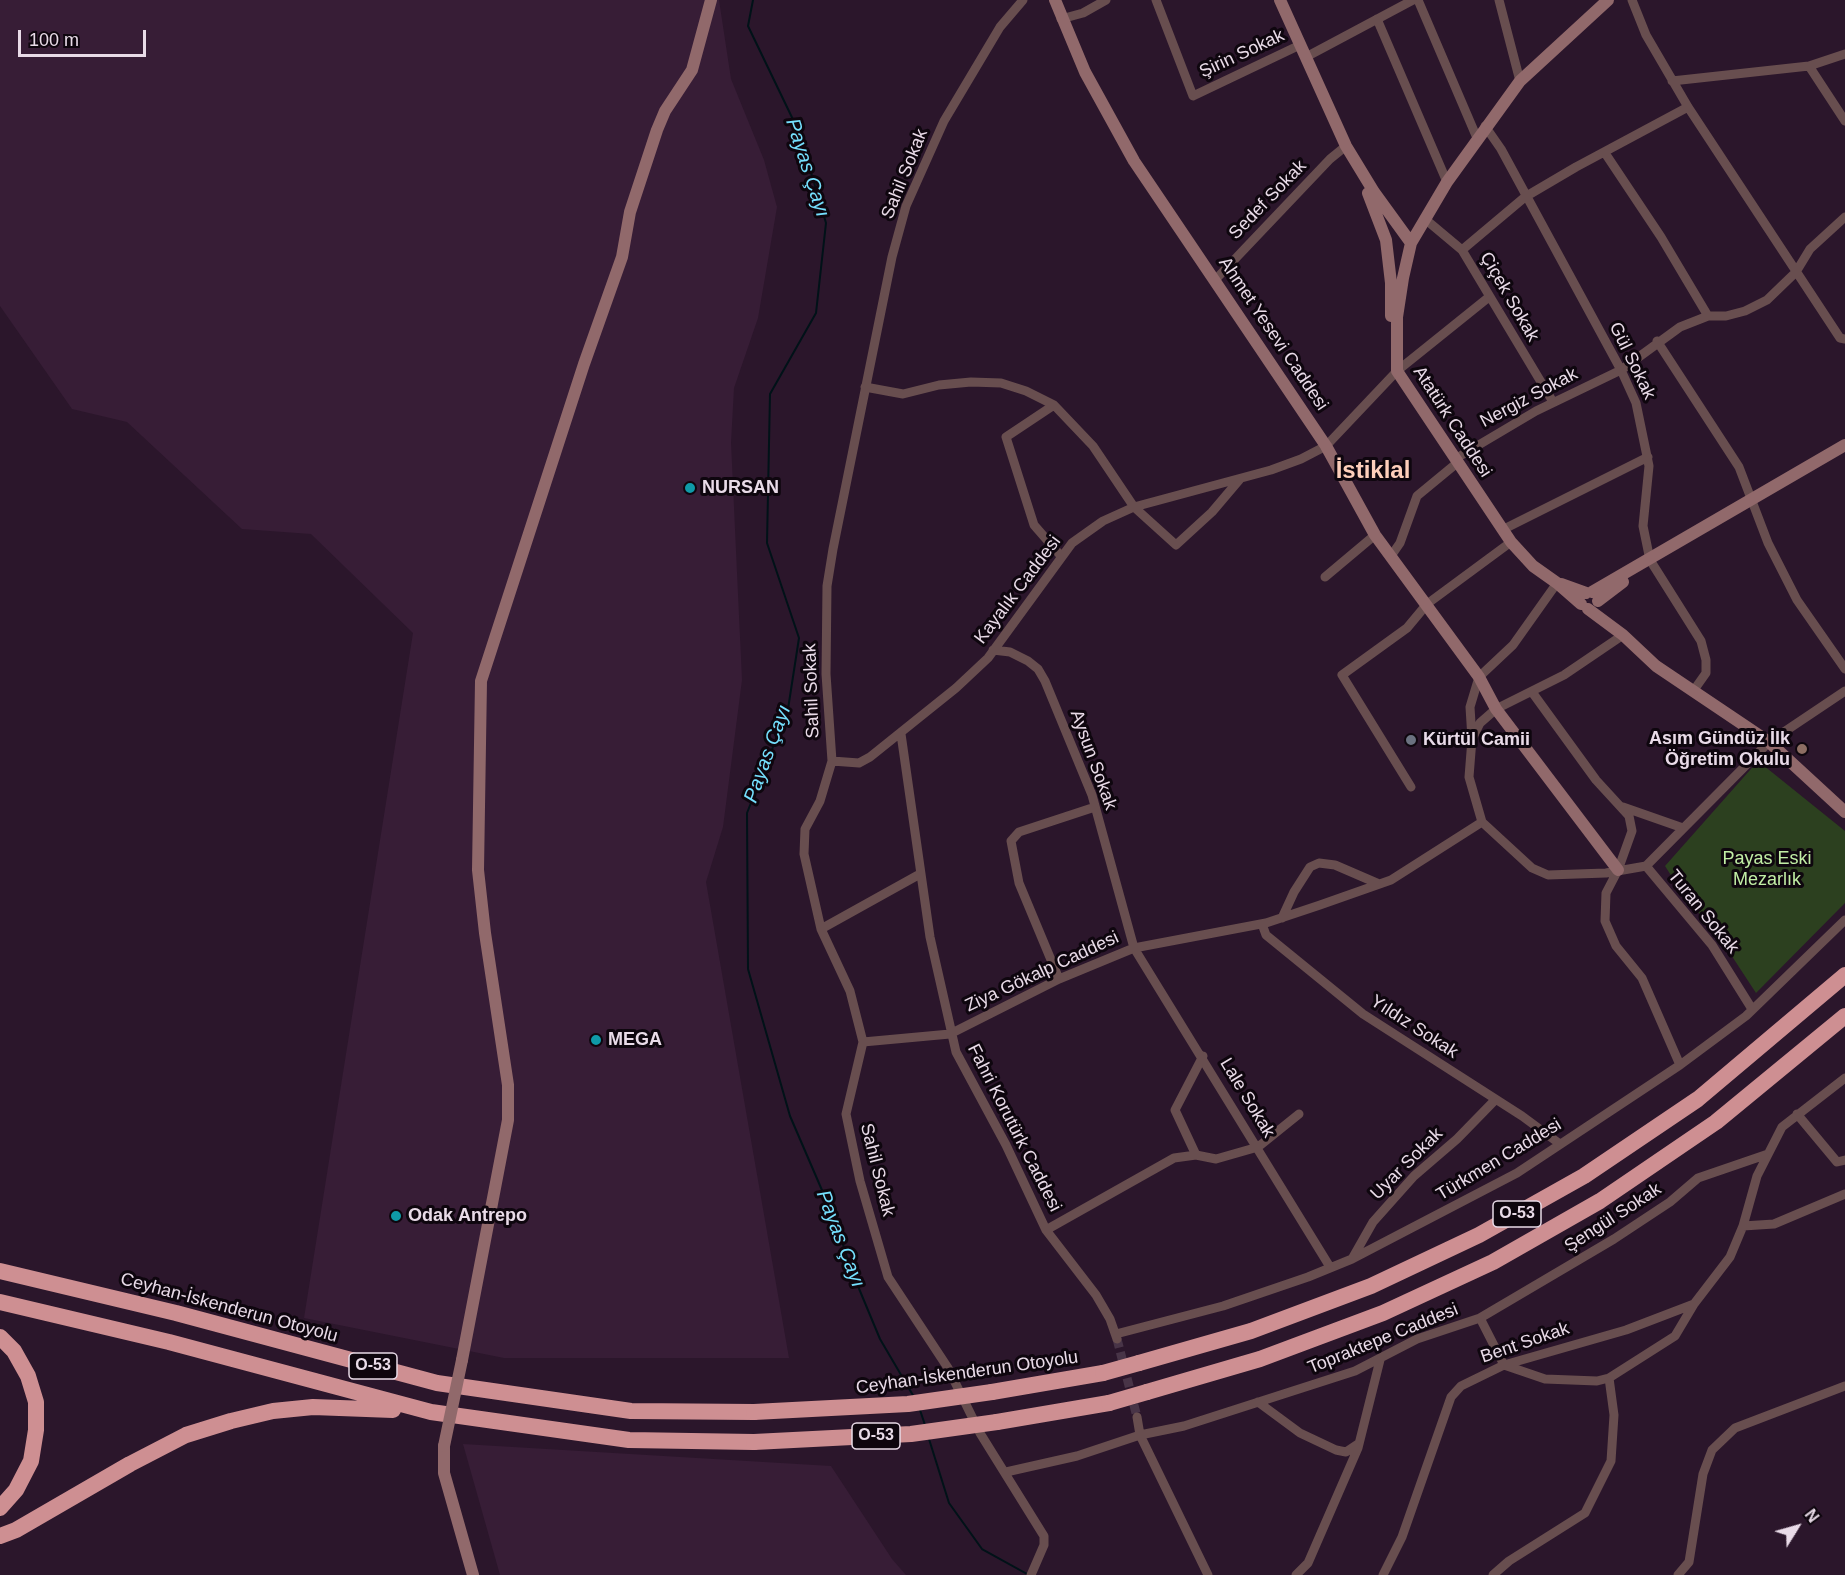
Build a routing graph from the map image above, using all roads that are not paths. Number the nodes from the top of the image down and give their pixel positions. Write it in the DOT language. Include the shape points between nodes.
graph roads {
  1 [pos="711,0"];
  2 [pos="1023,0"];
  3 [pos="1055,0"];
  4 [pos="1106,0"];
  5 [pos="1156,0"];
  6 [pos="1280,0"];
  7 [pos="1413,0"];
  8 [pos="1418,0"];
  9 [pos="1499,0"];
  10 [pos="1608,0"];
  11 [pos="1632,0"];
  12 [pos="1061,19"];
  13 [pos="1377,19"];
  14 [pos="1303,51"];
  15 [pos="1845,54"];
  16 [pos="1809,66"];
  17 [pos="1520,81"];
  18 [pos="1672,81"];
  19 [pos="1688,107"];
  20 [pos="1845,121"];
  21 [pos="1485,126"];
  22 [pos="1477,138"];
  23 [pos="1346,146"];
  24 [pos="1605,153"];
  25 [pos="1445,186"];
  26 [pos="1525,197"];
  27 [pos="1845,217"];
  28 [pos="1425,219"];
  29 [pos="1400,229"];
  30 [pos="1386,246"];
  31 [pos="1410,248"];
  32 [pos="1462,250"];
  33 [pos="1796,272"];
  34 [pos="1216,279"];
  35 [pos="1489,297"];
  36 [pos="1708,316"];
  37 [pos="1845,339"];
  38 [pos="1658,341"];
  39 [pos="1621,369"];
  40 [pos="1397,371"];
  41 [pos="865,387"];
  42 [pos="1553,402"];
  43 [pos="1054,405"];
  44 [pos="1326,446"];
  45 [pos="1845,446"];
  46 [pos="1648,457"];
  47 [pos="1456,461"];
  48 [pos="1241,478"];
  49 [pos="1753,501"];
  50 [pos="1134,507"];
  51 [pos="1502,530"];
  52 [pos="1376,535"];
  53 [pos="1511,542"];
  54 [pos="1060,556"];
  55 [pos="1390,556"];
  56 [pos="1650,560"];
  57 [pos="1325,577"];
  58 [pos="1557,583"];
  59 [pos="1590,601"];
  60 [pos="1427,604"];
  61 [pos="1623,635"];
  62 [pos="993,650"];
  63 [pos="1845,669"];
  64 [pos="1479,677"];
  65 [pos="1694,690"];
  66 [pos="1845,691"];
  67 [pos="1533,692"];
  68 [pos="1496,709"];
  69 [pos="901,734"];
  70 [pos="1472,739"];
  71 [pos="1769,741"];
  72 [pos="832,761"];
  73 [pos="1411,787"];
  74 [pos="1622,806"];
  75 [pos="1095,807"];
  76 [pos="1845,812"];
  77 [pos="1482,822"];
  78 [pos="1683,828"];
  79 [pos="1646,866"];
  80 [pos="1618,870"];
  81 [pos="920,874"];
  82 [pos="1379,884"];
  83 [pos="1282,918"];
  84 [pos="1845,920"];
  85 [pos="1262,924"];
  86 [pos="821,929"];
  87 [pos="1134,948"];
  88 [pos="1845,975"];
  89 [pos="1059,980"];
  90 [pos="1752,1009"];
  91 [pos="1845,1016"];
  92 [pos="950,1034"];
  93 [pos="863,1042"];
  94 [pos="1203,1056"];
  95 [pos="1680,1065"];
  96 [pos="1845,1078"];
  97 [pos="1495,1100"];
  98 [pos="1299,1114"];
  99 [pos="1797,1114"];
  100 [pos="1560,1144"];
  101 [pos="1258,1147"];
  102 [pos="1768,1154"];
  103 [pos="1196,1155"];
  104 [pos="1845,1160"];
  105 [pos="1845,1194"];
  106 [pos="1743,1226"];
  107 [pos="1046,1230"];
  108 [pos="0,1259"];
  109 [pos="1352,1259"];
  110 [pos="1330,1267"];
  111 [pos="0,1271"];
  112 [pos="0,1302"];
  113 [pos="1694,1304"];
  114 [pos="176,1313"];
  115 [pos="1480,1318"];
  116 [pos="0,1337"];
  117 [pos="1117,1337"];
  118 [pos="1380,1360"];
  119 [pos="1504,1365"];
  120 [pos="1609,1378"];
  121 [pos="1845,1386"];
  122 [pos="1258,1402"];
  123 [pos="1137,1417"];
  124 [pos="555,1431"];
  125 [pos="1140,1436"];
  126 [pos="1358,1444"];
  127 [pos="1006,1472"];
  128 [pos="0,1508"];
  129 [pos="0,1536"];
  130 [pos="1509,1561"];
  131 [pos="473,1575"];
  132 [pos="1031,1575"];
  133 [pos="1208,1575"];
  134 [pos="1296,1575"];
  135 [pos="1383,1575"];
  136 [pos="1493,1575"];
  137 [pos="1503,1575"];
  138 [pos="1678,1575"];
  1 -- 131 [label="street, bridge" via="692,70 657,130 630,213 622,257 481,681 478,870 508,1085 508,1120 444,1446 444,1473"];
  2 -- 41 [label="street, Sahil Sokak" via="1000,27 944,122 906,206"];
  3 -- 12 [label="street, Ahmet Yesevi Caddesi"];
  4 -- 12 [label="street" via="1083,13"];
  5 -- 14 [label="street, Şirin Sokak" via="1193,96"];
  6 -- 14 [label="street"];
  7 -- 13 [label="street"];
  8 -- 22 [label="street"];
  9 -- 17 [label="street"];
  10 -- 17 [label="street"];
  11 -- 18 [label="street"];
  12 -- 34 [label="street, Ahmet Yesevi Caddesi" via="1134,161"];
  13 -- 14 [label="street"];
  13 -- 25 [label="street"];
  14 -- 23 [label="street"];
  15 -- 16 [label="street"];
  16 -- 18 [label="street"];
  16 -- 20 [label="street"];
  17 -- 21 [label="street"];
  18 -- 19 [label="street"];
  19 -- 24 [label="street"];
  19 -- 33 [label="street"];
  21 -- 22 [label="street"];
  21 -- 26 [label="street, Gül Sokak"];
  22 -- 25 [label="street"];
  23 -- 29 [label="street"];
  23 -- 30 [label="street" via="1371,199"];
  23 -- 34 [label="street, Sedef Sokak" via="1329,159"];
  24 -- 26 [label="street"];
  24 -- 36 [label="street"];
  25 -- 28 [label="street, Atatürk Caddesi"];
  25 -- 29 [label="street" via="1415,221"];
  26 -- 32 [label="street"];
  26 -- 39 [label="street, Gül Sokak"];
  27 -- 33 [label="street, Nergiz Sokak" via="1810,249"];
  28 -- 31 [label="street, Atatürk Caddesi"];
  28 -- 32 [label="street, Çiçek Sokak"];
  29 -- 30 [label="street"];
  29 -- 31 [label="street"];
  30 -- 31 [label="street" via="1395,261"];
  30 -- 40 [label="street"];
  31 -- 40 [label="street, Atatürk Caddesi" via="1397,317"];
  32 -- 35 [label="street, Çiçek Sokak"];
  33 -- 36 [label="street, Nergiz Sokak" via="1776,293 1745,311"];
  33 -- 37 [label="street" via="1840,338"];
  34 -- 44 [label="street, Ahmet Yesevi Caddesi"];
  35 -- 40 [label="street, Kayalık Caddesi"];
  35 -- 42 [label="street, Çiçek Sokak"];
  36 -- 38 [label="street, Nergiz Sokak"];
  38 -- 39 [label="street, Nergiz Sokak"];
  38 -- 49 [label="street" via="1719,433"];
  39 -- 42 [label="street, Nergiz Sokak"];
  39 -- 46 [label="street, Gül Sokak" via="1636,403"];
  40 -- 44 [label="street, Kayalık Caddesi"];
  40 -- 47 [label="street, Atatürk Caddesi"];
  41 -- 43 [label="street" via="903,394 960,383 1001,383"];
  41 -- 72 [label="street, Sahil Sokak" via="827,586 826,674"];
  42 -- 47 [label="street, Nergiz Sokak"];
  43 -- 50 [label="street" via="1093,446"];
  43 -- 54 [label="street" via="1006,437 1034,525"];
  44 -- 48 [label="street, Kayalık Caddesi" via="1301,459"];
  44 -- 52 [label="street, Ahmet Yesevi Caddesi"];
  45 -- 49 [label="street"];
  46 -- 51 [label="street"];
  46 -- 56 [label="street, Gül Sokak" via="1642,526"];
  47 -- 51 [label="street, Atatürk Caddesi"];
  47 -- 55 [label="street, Nergiz Sokak" via="1417,496 1400,543"];
  48 -- 50 [label="street, Kayalık Caddesi"];
  48 -- 50 [label="street" via="1176,545"];
  49 -- 56 [label="street"];
  49 -- 63 [label="street" via="1768,543 1797,600"];
  50 -- 54 [label="street, Kayalık Caddesi" via="1103,521"];
  51 -- 53 [label="street, Atatürk Caddesi"];
  52 -- 55 [label="street, Ahmet Yesevi Caddesi"];
  52 -- 57 [label="street"];
  53 -- 58 [label="street, Atatürk Caddesi" via="1533,566"];
  53 -- 60 [label="street"];
  54 -- 62 [label="street, Kayalık Caddesi"];
  55 -- 60 [label="street, Ahmet Yesevi Caddesi"];
  56 -- 59 [label="street"];
  56 -- 65 [label="street, Gül Sokak" via="1701,641 1706,673"];
  58 -- 59 [label="street, Atatürk Caddesi"];
  58 -- 64 [label="street" via="1513,645"];
  59 -- 61 [label="street, Atatürk Caddesi"];
  60 -- 64 [label="street, Ahmet Yesevi Caddesi"];
  60 -- 73 [label="street" via="1407,628 1342,675"];
  61 -- 65 [label="street" via="1656,666"];
  61 -- 67 [label="street"];
  62 -- 69 [label="street, Kayalık Caddesi" via="956,688"];
  62 -- 75 [label="street, Aysun Sokak" via="1010,652 1038,669"];
  64 -- 68 [label="street, Ahmet Yesevi Caddesi"];
  64 -- 70 [label="street" via="1470,707"];
  65 -- 71 [label="street"];
  66 -- 71 [label="street"];
  67 -- 68 [label="street"];
  67 -- 74 [label="street" via="1596,780"];
  68 -- 70 [label="street" via="1480,723"];
  68 -- 80 [label="street, Ahmet Yesevi Caddesi"];
  69 -- 72 [label="street, Kayalık Caddesi" via="859,763"];
  69 -- 81 [label="street, Fahri Korutürk Caddesi"];
  70 -- 77 [label="street" via="1469,777"];
  71 -- 76 [label="street"];
  71 -- 78 [label="street"];
  72 -- 86 [label="street, Sahil Sokak" via="826,785 805,829 804,854"];
  74 -- 78 [label="street"];
  74 -- 80 [label="street" via="1632,826"];
  75 -- 87 [label="street, Aysun Sokak"];
  75 -- 89 [label="street" via="1019,832 1011,841 1019,883"];
  77 -- 80 [label="street" via="1532,868 1548,875"];
  77 -- 82 [label="street, Ziya Gökalp Caddesi" via="1413,868"];
  78 -- 79 [label="street"];
  79 -- 80 [label="street"];
  79 -- 90 [label="street, Turan Sokak" via="1712,945"];
  80 -- 95 [label="street" via="1606,893 1605,921 1616,946 1642,978"];
  81 -- 86 [label="street"];
  81 -- 92 [label="street, Fahri Korutürk Caddesi"];
  82 -- 83 [label="street, Ziya Gökalp Caddesi"];
  82 -- 83 [label="street" via="1335,865 1319,863 1311,867"];
  83 -- 85 [label="street, Ziya Gökalp Caddesi"];
  84 -- 90 [label="street, Türkmen Caddesi"];
  85 -- 87 [label="street, Ziya Gökalp Caddesi"];
  85 -- 97 [label="street, Yıldız Sokak" via="1266,935 1363,1014"];
  86 -- 93 [label="street, Sahil Sokak" via="850,991"];
  87 -- 89 [label="street, Ziya Gökalp Caddesi"];
  87 -- 94 [label="street, Lale Sokak"];
  88 -- 114 [label="highway, Ceyhan-İskenderun Otoyolu / O-53, bridge" via="1698,1099 1584,1176 1479,1235 1360,1290 1251,1331 1103,1373 908,1404 754,1412 631,1411 437,1383"];
  89 -- 92 [label="street, Ziya Gökalp Caddesi"];
  90 -- 95 [label="street, Türkmen Caddesi"];
  91 -- 124 [label="highway, O-53, bridge" via="1716,1122 1599,1201 1493,1262 1383,1313 1294,1347 1109,1403 911,1434 754,1443 629,1440"];
  92 -- 93 [label="street"];
  92 -- 107 [label="street, Fahri Korutürk Caddesi" via="967,1077"];
  93 -- 127 [label="street, Sahil Sokak" via="846,1114 860,1181 888,1276 948,1368 980,1433"];
  94 -- 101 [label="street, Lale Sokak"];
  94 -- 103 [label="street" via="1175,1110"];
  95 -- 100 [label="street, Türkmen Caddesi"];
  96 -- 99 [label="street"];
  97 -- 100 [label="street, Yıldız Sokak"];
  97 -- 109 [label="street, Uyar Sokak" via="1407,1183 1373,1222"];
  98 -- 101 [label="street"];
  99 -- 102 [label="street" via="1782,1127"];
  99 -- 104 [label="street" via="1837,1162"];
  100 -- 109 [label="street, Türkmen Caddesi" via="1517,1173"];
  101 -- 103 [label="street" via="1216,1159"];
  101 -- 110 [label="street, Lale Sokak"];
  102 -- 106 [label="street" via="1757,1176"];
  102 -- 115 [label="street, Şengül Sokak" via="1698,1178 1614,1239"];
  103 -- 107 [label="street" via="1174,1158"];
  105 -- 106 [label="street" via="1774,1224"];
  106 -- 113 [label="street" via="1730,1257"];
  107 -- 117 [label="street, Fahri Korutürk Caddesi" via="1096,1295"];
  108 -- 114 [label="highway"];
  109 -- 110 [label="street, Türkmen Caddesi"];
  110 -- 117 [label="street, Türkmen Caddesi" via="1223,1306"];
  111 -- 114 [label="highway, Ceyhan-İskenderun Otoyolu / O-53"];
  112 -- 124 [label="highway, O-53" via="169,1342 431,1412"];
  113 -- 119 [label="street, Bent Sokak" via="1626,1330"];
  113 -- 120 [label="street" via="1675,1336"];
  115 -- 118 [label="street, Topraktepe Caddesi" via="1417,1339"];
  115 -- 119 [label="street, Topraktepe Caddesi"];
  116 -- 128 [label="highway" via="14,1351 28,1376 36,1402 31,1461 16,1490"];
  118 -- 122 [label="street, Topraktepe Caddesi"];
  118 -- 126 [label="street"];
  119 -- 120 [label="street" via="1545,1379"];
  119 -- 135 [label="street, Bent Sokak" via="1461,1386 1451,1397 1402,1537"];
  120 -- 130 [label="street" via="1614,1415 1611,1461 1585,1513"];
  121 -- 138 [label="street" via="1735,1428 1712,1450 1703,1474 1689,1562"];
  122 -- 125 [label="street, Topraktepe Caddesi"];
  122 -- 126 [label="street" via="1300,1433 1336,1450 1346,1452"];
  123 -- 125 [label="street"];
  124 -- 129 [label="highway" via="362,1407 273,1411 186,1435"];
  125 -- 127 [label="street, Topraktepe Caddesi"];
  125 -- 133 [label="street"];
  126 -- 134 [label="street" via="1308,1563"];
  127 -- 132 [label="street, Sahil Sokak" via="1044,1536"];
  130 -- 136 [label="street"];
  130 -- 137 [label="street"];
}
